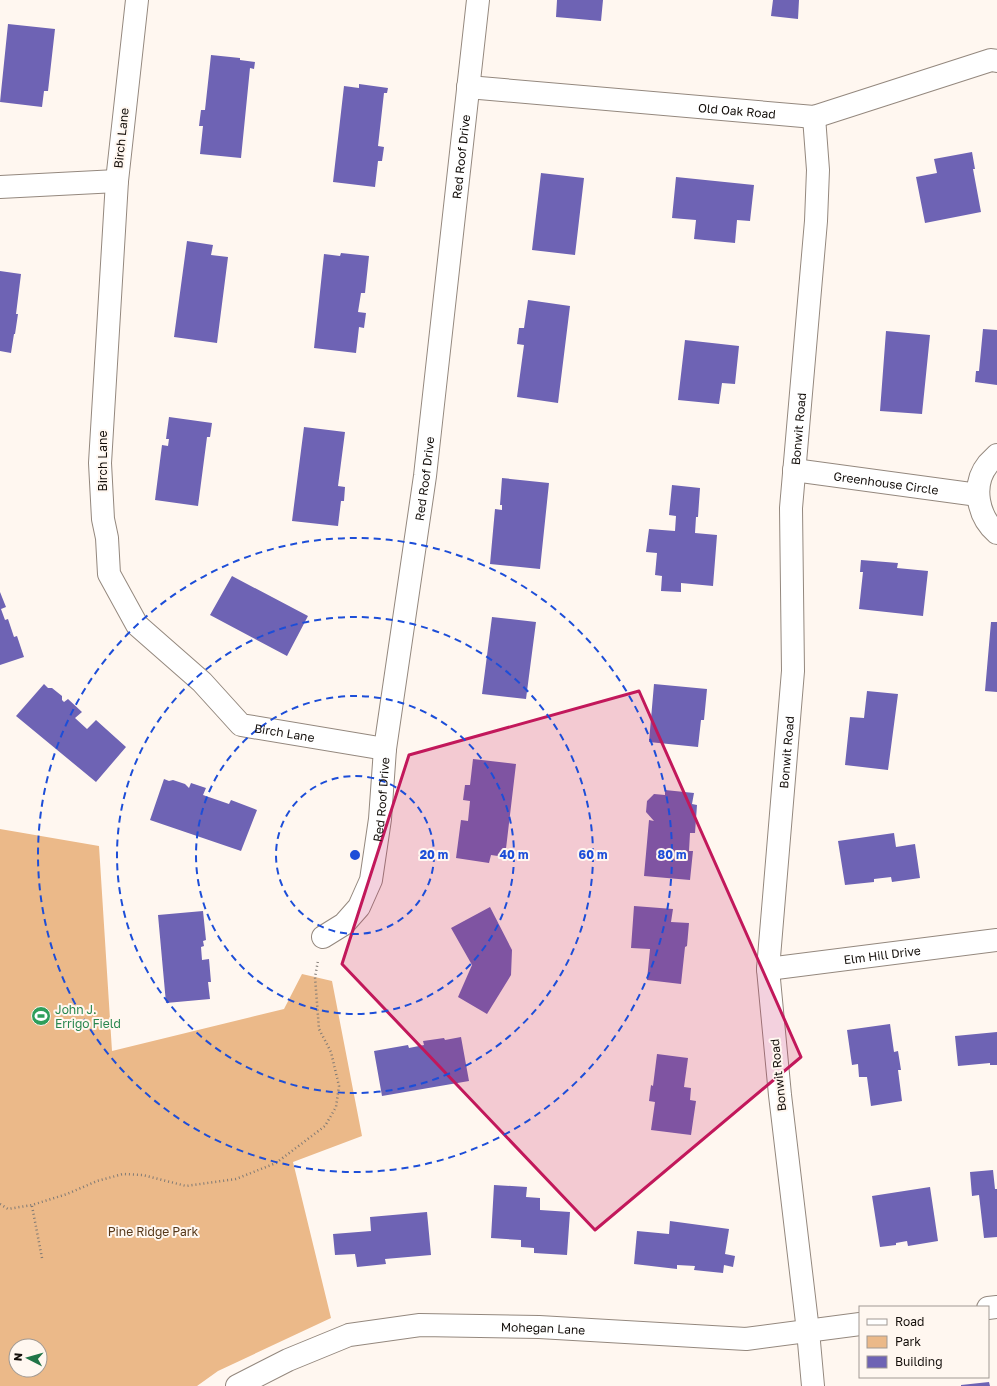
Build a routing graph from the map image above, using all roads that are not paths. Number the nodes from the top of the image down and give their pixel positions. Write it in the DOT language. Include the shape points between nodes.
graph roads {
  1 [pos="137,0"];
  2 [pos="478,0"];
  3 [pos="997,61"];
  4 [pos="468,87"];
  5 [pos="814,117"];
  6 [pos="116,181"];
  7 [pos="0,187"];
  8 [pos="997,456"];
  9 [pos="794,470"];
  10 [pos="978,495"];
  11 [pos="997,533"];
  12 [pos="385,749"];
  13 [pos="323,937"];
  14 [pos="997,940"];
  15 [pos="768,969"];
  16 [pos="859,1324"];
  17 [pos="808,1331"];
  18 [pos="236,1386"];
  19 [pos="813,1386"];
  1 -- 6 [label="street, Birch Lane"];
  2 -- 4 [label="street, Red Roof Drive"];
  3 -- 5 [label="street, Old Oak Road" via="991,60"];
  4 -- 5 [label="street, Old Oak Road"];
  4 -- 12 [label="street, Red Roof Drive" via="426,476"];
  5 -- 9 [label="street, Bonwit Road" via="818,170 816,221"];
  6 -- 7 [label="street"];
  6 -- 12 [label="street, Birch Lane" via="100,462 109,574 137,625 202,682 241,725"];
  8 -- 10 [label="street" via="987,465 980,480"];
  9 -- 10 [label="street, Greenhouse Circle"];
  9 -- 15 [label="street, Bonwit Road" via="790,508 793,671"];
  10 -- 11 [label="street" via="981,512"];
  12 -- 13 [label="street, Red Roof Drive" via="380,819 371,880 359,907 344,924"];
  14 -- 15 [label="street, Elm Hill Drive"];
  15 -- 17 [label="street, Bonwit Road"];
  16 -- 17 [label="street, Mohegan Lane"];
  17 -- 18 [label="street, Mohegan Lane" via="746,1340 539,1327 420,1325 349,1335 288,1360"];
  17 -- 19 [label="street, Bonwit Road"];
}
